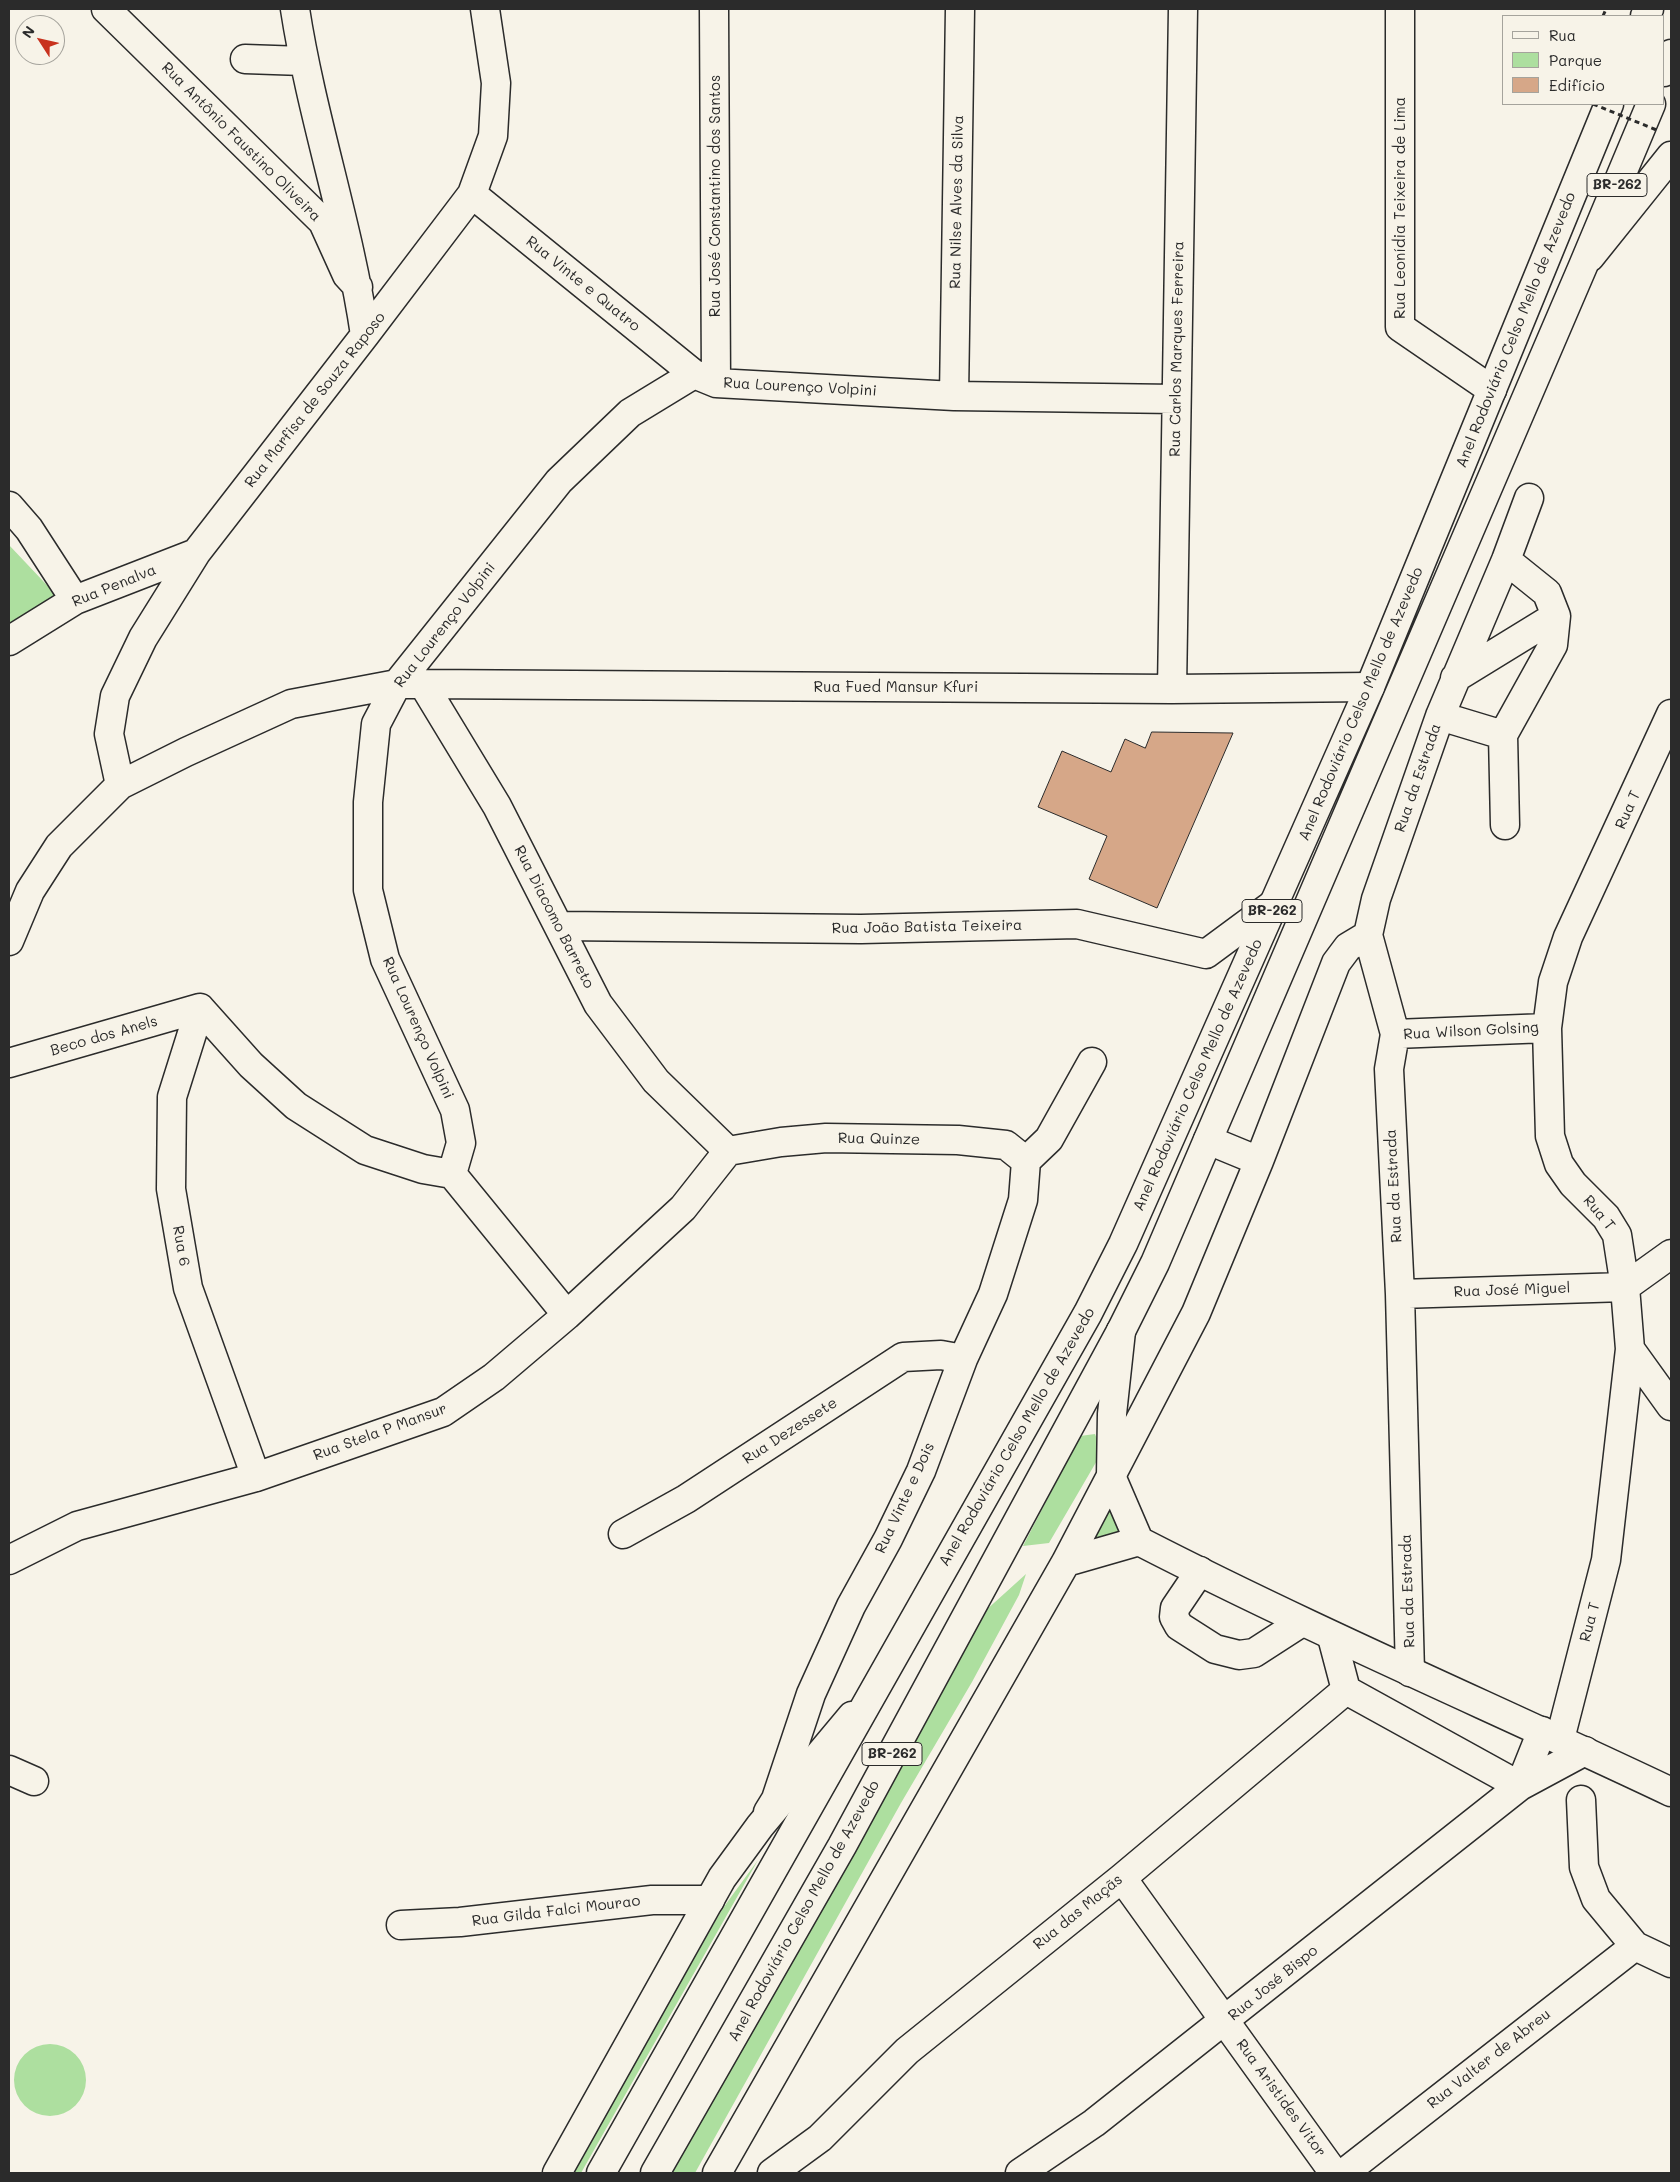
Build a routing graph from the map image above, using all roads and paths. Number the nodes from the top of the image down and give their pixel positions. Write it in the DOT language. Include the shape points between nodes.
graph roads {
  1 [pos="106,9"];
  2 [pos="295,9"];
  3 [pos="485,9"];
  4 [pos="714,9"];
  5 [pos="960,9"];
  6 [pos="1183,9"];
  7 [pos="1400,9"];
  8 [pos="1671,54"];
  9 [pos="244,59"];
  10 [pos="303,60"];
  11 [pos="1665,69"];
  12 [pos="1595,105"];
  13 [pos="1610,105"];
  14 [pos="1651,105"];
  15 [pos="1659,131"];
  16 [pos="1671,156"];
  17 [pos="472,194"];
  18 [pos="1583,266"];
  19 [pos="358,287"];
  20 [pos="366,335"];
  21 [pos="705,378"];
  22 [pos="1492,390"];
  23 [pos="954,396"];
  24 [pos="1176,399"];
  25 [pos="1529,498"];
  26 [pos="9,506"];
  27 [pos="196,553"];
  28 [pos="1506,560"];
  29 [pos="75,600"];
  30 [pos="1556,616"];
  31 [pos="9,640"];
  32 [pos="1455,678"];
  33 [pos="410,684"];
  34 [pos="1370,687"];
  35 [pos="1172,689"];
  36 [pos="1671,714"];
  37 [pos="1440,716"];
  38 [pos="1503,735"];
  39 [pos="120,785"];
  40 [pos="1505,825"];
  41 [pos="1275,903"];
  42 [pos="560,926"];
  43 [pos="1368,934"];
  44 [pos="9,941"];
  45 [pos="200,1008"];
  46 [pos="1547,1028"];
  47 [pos="1395,1034"];
  48 [pos="1092,1062"];
  49 [pos="9,1063"];
  50 [pos="1208,1140"];
  51 [pos="728,1151"];
  52 [pos="1026,1161"];
  53 [pos="1259,1161"];
  54 [pos="452,1174"];
  55 [pos="1671,1254"];
  56 [pos="1625,1286"];
  57 [pos="1400,1294"];
  58 [pos="567,1315"];
  59 [pos="1121,1332"];
  60 [pos="1630,1350"];
  61 [pos="963,1359"];
  62 [pos="1671,1406"];
  63 [pos="1111,1476"];
  64 [pos="256,1477"];
  65 [pos="623,1534"];
  66 [pos="1139,1541"];
  67 [pos="9,1560"];
  68 [pos="1066,1562"];
  69 [pos="1200,1571"];
  70 [pos="1302,1622"];
  71 [pos="1332,1637"];
  72 [pos="1410,1672"];
  73 [pos="874,1689"];
  74 [pos="1346,1690"];
  75 [pos="1551,1735"];
  76 [pos="1585,1751"];
  77 [pos="9,1770"];
  78 [pos="34,1781"];
  79 [pos="1520,1786"];
  80 [pos="1671,1792"];
  81 [pos="1581,1800"];
  82 [pos="760,1826"];
  83 [pos="1122,1878"];
  84 [pos="710,1900"];
  85 [pos="401,1925"];
  86 [pos="1635,1946"];
  87 [pos="1671,1964"];
  88 [pos="1226,2021"];
  89 [pos="557,2173"];
  90 [pos="601,2173"];
  91 [pos="655,2173"];
  92 [pos="717,2173"];
  93 [pos="772,2173"];
  94 [pos="1020,2173"];
  95 [pos="1334,2173"];
  96 [pos="1344,2173"];
  1 -- 19 [label="main road, Rua Antônio Faustino Oliveira" via="323,222 347,275"];
  2 -- 10 [label="main road"];
  3 -- 17 [label="main road, Rua Marfisa de Souza Raposo" via="496,83 493,136"];
  4 -- 21 [label="main road, Rua José Constantino dos Santos"];
  5 -- 23 [label="main road, Rua Nilse Alves da Silva"];
  6 -- 24 [label="main road, Rua Carlos Marques Ferreira"];
  7 -- 22 [label="main road, Rua Leonídia Teixeira de Lima" via="1400,327"];
  8 -- 11 [label="main road"];
  9 -- 10 [label="main road"];
  10 -- 19 [label="main road"];
  12 -- 15 [label="path, bridge"];
  13 -- 22 [label="main road, Anel Rodoviário Celso Mello de Azevedo / BR-262"];
  14 -- 18 [label="main road, Anel Rodoviário Celso Mello de Azevedo / BR-262"];
  16 -- 18 [label="main road"];
  17 -- 20 [label="main road, Rua Marfisa de Souza Raposo"];
  17 -- 21 [label="main road, Rua Vinte e Quatro"];
  18 -- 50 [label="main road, Anel Rodoviário Celso Mello de Azevedo / BR-262"];
  19 -- 20 [label="main road"];
  20 -- 27 [label="main road, Rua Marfisa de Souza Raposo"];
  21 -- 23 [label="main road, Rua Lourenço Volpini"];
  21 -- 33 [label="main road, Rua Lourenço Volpini" via="630,413 559,481"];
  22 -- 34 [label="main road, Anel Rodoviário Celso Mello de Azevedo / BR-262"];
  23 -- 24 [label="main road, Rua Lourenço Volpini"];
  24 -- 35 [label="main road, Rua Carlos Marques Ferreira"];
  25 -- 28 [label="main road, Rua da Estrada"];
  26 -- 29 [label="main road" via="29,529"];
  27 -- 29 [label="main road, Rua Penalva"];
  27 -- 39 [label="main road, Rua Marfisa de Souza Raposo" via="143,638 115,696 108,734"];
  28 -- 30 [label="main road" via="1547,593"];
  28 -- 32 [label="main road, Rua da Estrada"];
  29 -- 31 [label="main road, Rua Penalva"];
  30 -- 32 [label="main road"];
  30 -- 38 [label="main road" via="1553,645"];
  32 -- 37 [label="main road, Rua da Estrada"];
  33 -- 35 [label="main road, Rua Fued Mansur Kfuri"];
  33 -- 39 [label="main road, Rua Fued Mansur Kfuri" via="291,704"];
  33 -- 42 [label="main road, Rua Diacomo Barreto" via="497,806"];
  33 -- 54 [label="main road, Rua Lourenço Volpini" via="376,724 368,802 368,890 385,959 455,1110 461,1143"];
  34 -- 35 [label="main road, Rua Fued Mansur Kfuri"];
  34 -- 41 [label="main road, Anel Rodoviário Celso Mello de Azevedo / BR-262"];
  36 -- 46 [label="main road, Rua T" via="1568,937 1552,982"];
  37 -- 38 [label="main road, Rua da Estrada"];
  37 -- 43 [label="main road, Rua da Estrada" via="1376,899"];
  38 -- 40 [label="main road"];
  39 -- 44 [label="main road, Rua Fued Mansur Kfuri" via="59,846 30,891"];
  41 -- 42 [label="main road, Rua João Batista Teixeira" via="1206,954 1077,924 861,930"];
  41 -- 73 [label="main road, Anel Rodoviário Celso Mello de Azevedo / BR-262" via="1123,1244 1088,1313"];
  42 -- 51 [label="main road, Rua Diacomo Barreto" via="598,1004 656,1081"];
  43 -- 47 [label="main road, Rua da Estrada"];
  43 -- 53 [label="main road" via="1348,947 1336,963"];
  45 -- 49 [label="main road, Beco dos Anels"];
  45 -- 54 [label="main road" via="251,1065 296,1106 365,1150 423,1169"];
  45 -- 64 [label="main road, Rua 6" via="172,1097 171,1189 188,1288"];
  46 -- 47 [label="main road, Rua Wilson Golsing"];
  46 -- 56 [label="main road, Rua T" via="1550,1136 1559,1164 1573,1184 1606,1217 1617,1235"];
  47 -- 57 [label="main road, Rua da Estrada" via="1388,1069"];
  48 -- 52 [label="main road" via="1050,1139"];
  50 -- 53 [label="main road"];
  50 -- 59 [label="main road, Anel Rodoviário Celso Mello de Azevedo / BR-262"];
  51 -- 52 [label="main road, Rua Quinze" via="826,1138 958,1140 1006,1145"];
  51 -- 58 [label="main road, Rua Stela P Mansur" via="683,1208"];
  52 -- 61 [label="main road, Rua Vinte e Dois" via="1023,1200 993,1294"];
  53 -- 63 [label="main road" via="1196,1313"];
  54 -- 58 [label="main road"];
  55 -- 56 [label="main road"];
  56 -- 57 [label="main road, Rua José Miguel"];
  56 -- 60 [label="main road, Rua T"];
  57 -- 72 [label="main road, Rua da Estrada"];
  58 -- 64 [label="main road, Rua Stela P Mansur" via="494,1377 443,1412"];
  59 -- 63 [label="main road, Anel Rodoviário Celso Mello de Azevedo" via="1112,1414"];
  59 -- 91 [label="main road, Anel Rodoviário Celso Mello de Azevedo / BR-262" via="842,1846"];
  60 -- 62 [label="main road"];
  60 -- 75 [label="main road, Rua T" via="1606,1560"];
  61 -- 65 [label="main road, Rua Dezessete" via="942,1355 903,1357 686,1499"];
  61 -- 82 [label="main road, Rua Vinte e Dois" via="921,1471 852,1606 812,1694 776,1799"];
  63 -- 66 [label="main road"];
  63 -- 68 [label="main road, Anel Rodoviário Celso Mello de Azevedo"];
  64 -- 67 [label="main road, Rua Stela P Mansur" via="77,1526"];
  66 -- 68 [label="main road"];
  66 -- 69 [label="main road"];
  68 -- 92 [label="main road, Anel Rodoviário Celso Mello de Azevedo"];
  69 -- 70 [label="main road"];
  69 -- 70 [label="main road" via="1175,1608 1174,1617 1179,1626 1215,1648 1239,1655 1254,1653"];
  70 -- 71 [label="main road"];
  71 -- 72 [label="main road"];
  71 -- 74 [label="main road"];
  72 -- 75 [label="main road"];
  73 -- 82 [label="main road, Anel Rodoviário Celso Mello de Azevedo"];
  73 -- 90 [label="main road, Anel Rodoviário Celso Mello de Azevedo / BR-262"];
  74 -- 79 [label="main road"];
  74 -- 83 [label="main road, Rua das Maçãs"];
  75 -- 76 [label="main road"];
  75 -- 79 [label="main road, Rua José Bispo"];
  76 -- 79 [label="main road, Rua José Bispo"];
  76 -- 80 [label="main road"];
  77 -- 78 [label="main road"];
  79 -- 88 [label="main road, Rua José Bispo"];
  81 -- 86 [label="main road" via="1584,1867 1596,1900"];
  82 -- 84 [label="main road, Anel Rodoviário Celso Mello de Azevedo"];
  83 -- 88 [label="main road, Rua Aristides Vitor"];
  83 -- 93 [label="main road, Rua das Maçãs" via="907,2051 820,2138"];
  84 -- 85 [label="main road, Rua Gilda Falci Mourao" via="652,1900 460,1922"];
  84 -- 89 [label="main road, Anel Rodoviário Celso Mello de Azevedo"];
  86 -- 87 [label="main road"];
  86 -- 96 [label="main road, Rua Valter de Abreu"];
  88 -- 94 [label="main road, Rua José Bispo" via="1094,2123"];
  88 -- 95 [label="main road, Rua Aristides Vitor"];
}
